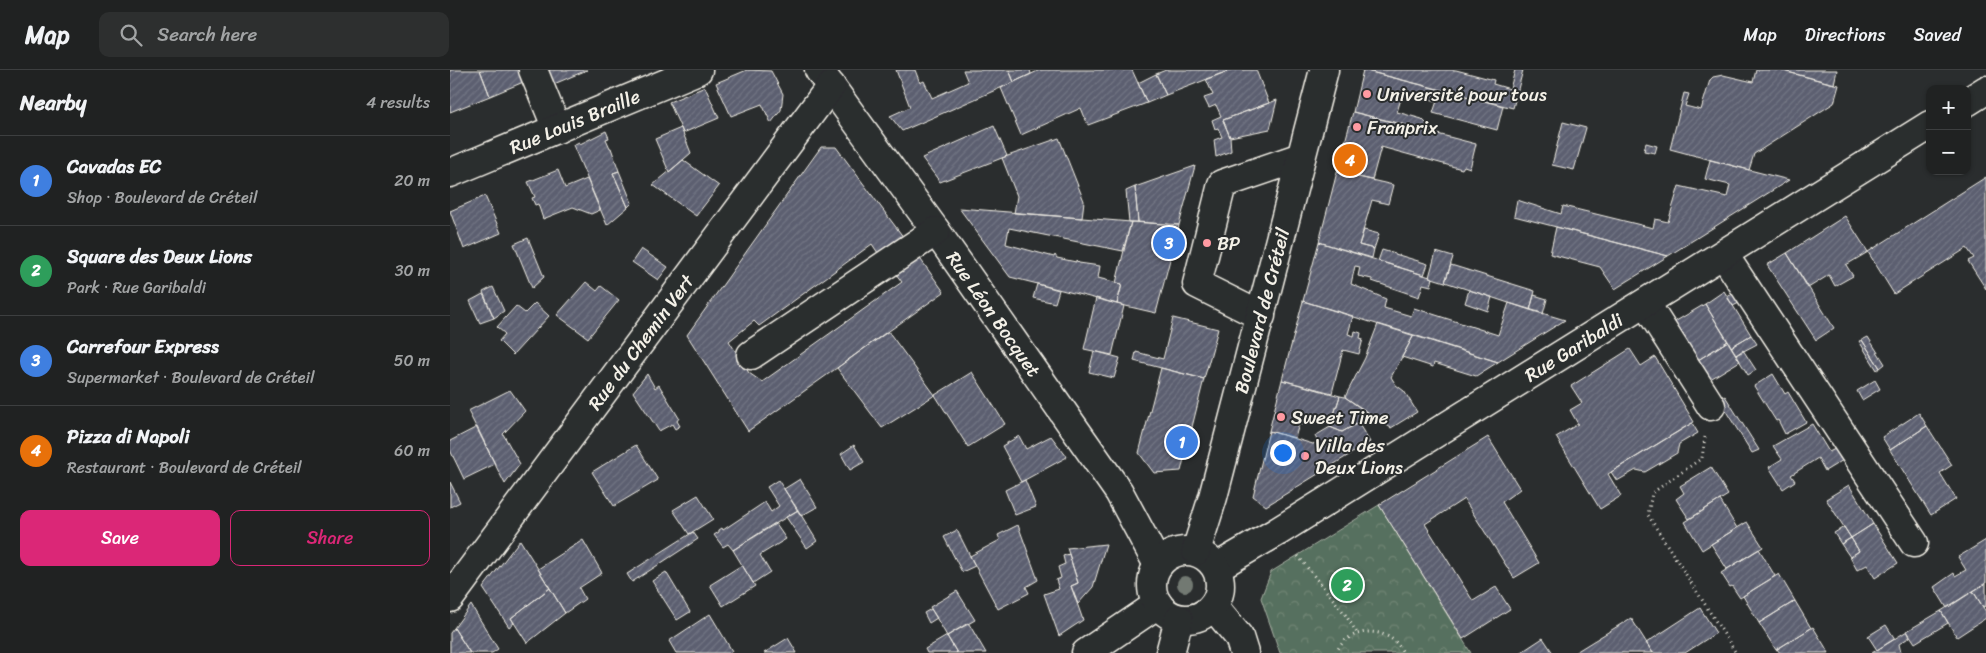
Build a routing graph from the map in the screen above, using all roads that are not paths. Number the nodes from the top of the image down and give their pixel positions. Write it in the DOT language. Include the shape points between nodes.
graph roads {
  1 [pos="533,70"];
  2 [pos="698,70"];
  3 [pos="1324,70"];
  4 [pos="825,78"];
  5 [pos="1986,90"];
  6 [pos="1971,99"];
  7 [pos="557,128"];
  8 [pos="1926,128"];
  9 [pos="1301,158"];
  10 [pos="450,173"];
  11 [pos="936,231"];
  12 [pos="1724,255"];
  13 [pos="1646,304"];
  14 [pos="1261,316"];
  15 [pos="751,355"];
  16 [pos="1711,406"];
  17 [pos="1914,543"];
  18 [pos="1206,559"];
  19 [pos="1158,565"];
  20 [pos="450,598"];
  21 [pos="1214,607"];
  22 [pos="1168,612"];
  23 [pos="1086,653"];
  24 [pos="1170,653"];
  25 [pos="1244,653"];
  1 -- 7 [label="street"];
  2 -- 7 [label="street, Rue Louis Braille"];
  3 -- 9 [label="street, Boulevard de Créteil"];
  4 -- 11 [label="street, Rue Léon Bocquet"];
  4 -- 20 [label="street, Rue du Chemin Vert"];
  5 -- 6 [label="street"];
  7 -- 10 [label="street, Rue Louis Braille"];
  8 -- 12 [label="street, Rue Garibaldi"];
  9 -- 14 [label="street, Boulevard de Créteil"];
  9 -- 14 [label="street" via="1222,184 1203,259 1197,284"];
  11 -- 15 [label="street"];
  11 -- 19 [label="street, Rue Léon Bocquet" via="1119,492"];
  12 -- 13 [label="street, Rue Garibaldi"];
  12 -- 17 [label="street"];
  13 -- 16 [label="street"];
  13 -- 18 [label="street, Rue Garibaldi" via="1285,527"];
  14 -- 18 [label="street, Boulevard de Créteil" via="1213,497"];
  18 -- 19 [label="street" via="1185,550 1173,553"];
  18 -- 21 [label="street" via="1222,587"];
  19 -- 22 [label="street" via="1152,589"];
  21 -- 22 [label="street" via="1198,618"];
  21 -- 25 [label="street" via="1239,637"];
  22 -- 23 [label="street"];
  22 -- 24 [label="street"];
}
